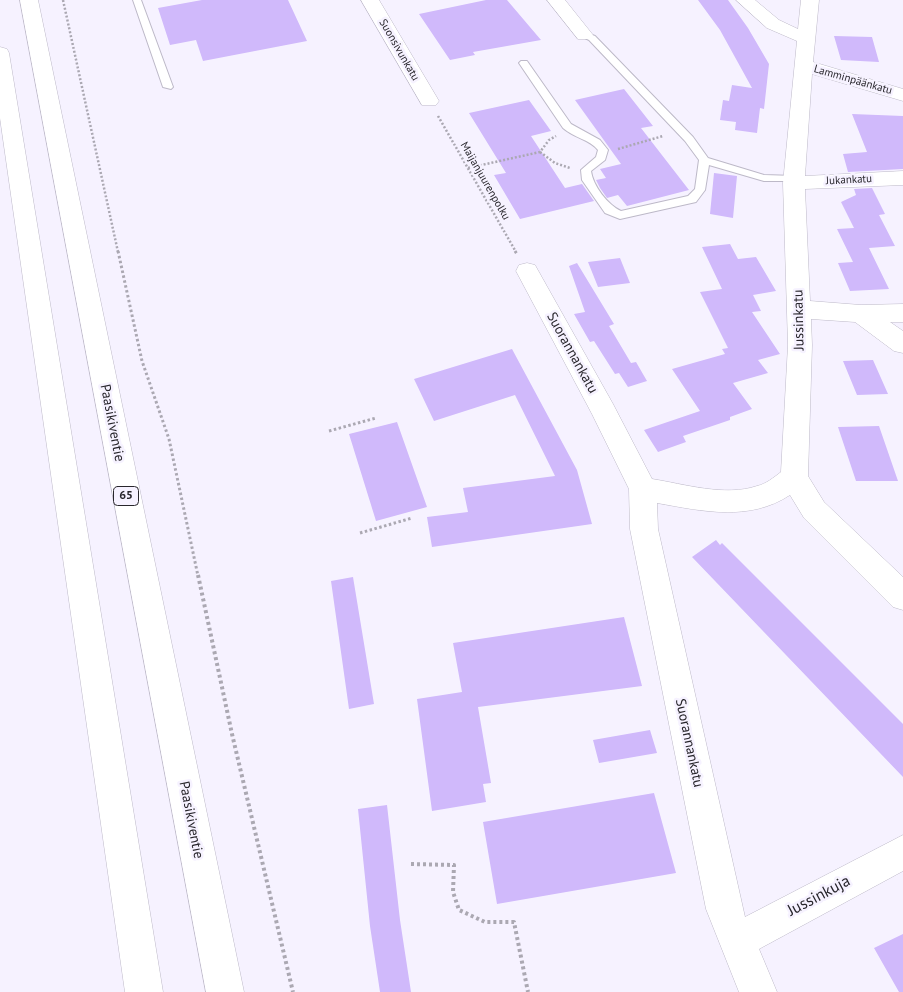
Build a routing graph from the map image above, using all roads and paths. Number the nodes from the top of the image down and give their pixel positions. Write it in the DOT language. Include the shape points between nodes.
graph roads {
  1 [pos="29,0"];
  2 [pos="63,0"];
  3 [pos="137,0"];
  4 [pos="370,0"];
  5 [pos="556,0"];
  6 [pos="745,0"];
  7 [pos="810,0"];
  8 [pos="584,35"];
  9 [pos="807,38"];
  10 [pos="0,53"];
  11 [pos="524,63"];
  12 [pos="803,66"];
  13 [pos="3,82"];
  14 [pos="168,87"];
  15 [pos="903,95"];
  16 [pos="429,100"];
  17 [pos="674,124"];
  18 [pos="570,130"];
  19 [pos="540,152"];
  20 [pos="603,152"];
  21 [pos="704,160"];
  22 [pos="468,168"];
  23 [pos="586,170"];
  24 [pos="903,178"];
  25 [pos="795,181"];
  26 [pos="527,271"];
  27 [pos="799,309"];
  28 [pos="903,313"];
  29 [pos="861,314"];
  30 [pos="903,344"];
  31 [pos="376,418"];
  32 [pos="329,430"];
  33 [pos="794,478"];
  34 [pos="643,489"];
  35 [pos="412,518"];
  36 [pos="360,533"];
  37 [pos="903,597"];
  38 [pos="903,852"];
  39 [pos="410,864"];
  40 [pos="736,941"];
  41 [pos="144,992"];
  42 [pos="225,992"];
  43 [pos="293,992"];
  44 [pos="528,992"];
  45 [pos="758,992"];
  1 -- 42 [label="main road, Paasikiventie / 65"];
  2 -- 43 [label="path" via="142,362 169,439"];
  3 -- 14 [label="lane"];
  4 -- 16 [label="main road, Suonsivunkatu"];
  5 -- 8 [label="main road"];
  6 -- 9 [label="main road" via="767,22"];
  7 -- 9 [label="main road, Jussinkatu"];
  8 -- 17 [label="lane" via="592,38"];
  9 -- 12 [label="main road, Jussinkatu"];
  10 -- 13 [label="main road"];
  11 -- 18 [label="lane"];
  12 -- 15 [label="main road, Lamminpäänkatu"];
  12 -- 25 [label="main road, Jussinkatu"];
  13 -- 41 [label="main road"];
  16 -- 22 [label="path, Maijanjuurenpolku"];
  17 -- 20 [label="path" via="669,134"];
  17 -- 21 [label="lane"];
  18 -- 19 [label="path" via="549,140"];
  18 -- 20 [label="lane" via="594,140"];
  19 -- 22 [label="path"];
  19 -- 23 [label="path" via="555,163"];
  20 -- 23 [label="lane" via="601,158"];
  21 -- 23 [label="lane" via="700,190 692,198 620,215 609,210 587,180"];
  21 -- 25 [label="lane" via="764,178"];
  22 -- 26 [label="path, Maijanjuurenpolku"];
  24 -- 25 [label="main road, Jukankatu"];
  25 -- 27 [label="main road, Jussinkatu"];
  26 -- 34 [label="main road, Suorannankatu"];
  27 -- 29 [label="main road"];
  27 -- 33 [label="main road, Jussinkatu"];
  28 -- 29 [label="main road"];
  29 -- 30 [label="main road"];
  31 -- 32 [label="path"];
  33 -- 34 [label="main road" via="763,497 741,500"];
  33 -- 37 [label="main road" via="814,510"];
  34 -- 40 [label="main road, Suorannankatu" via="644,529 724,909"];
  35 -- 36 [label="path"];
  38 -- 40 [label="main road, Jussinkuja"];
  39 -- 44 [label="path" via="454,864 453,892 459,910 479,922 514,922"];
  40 -- 45 [label="main road, Suorannankatu"];
}
